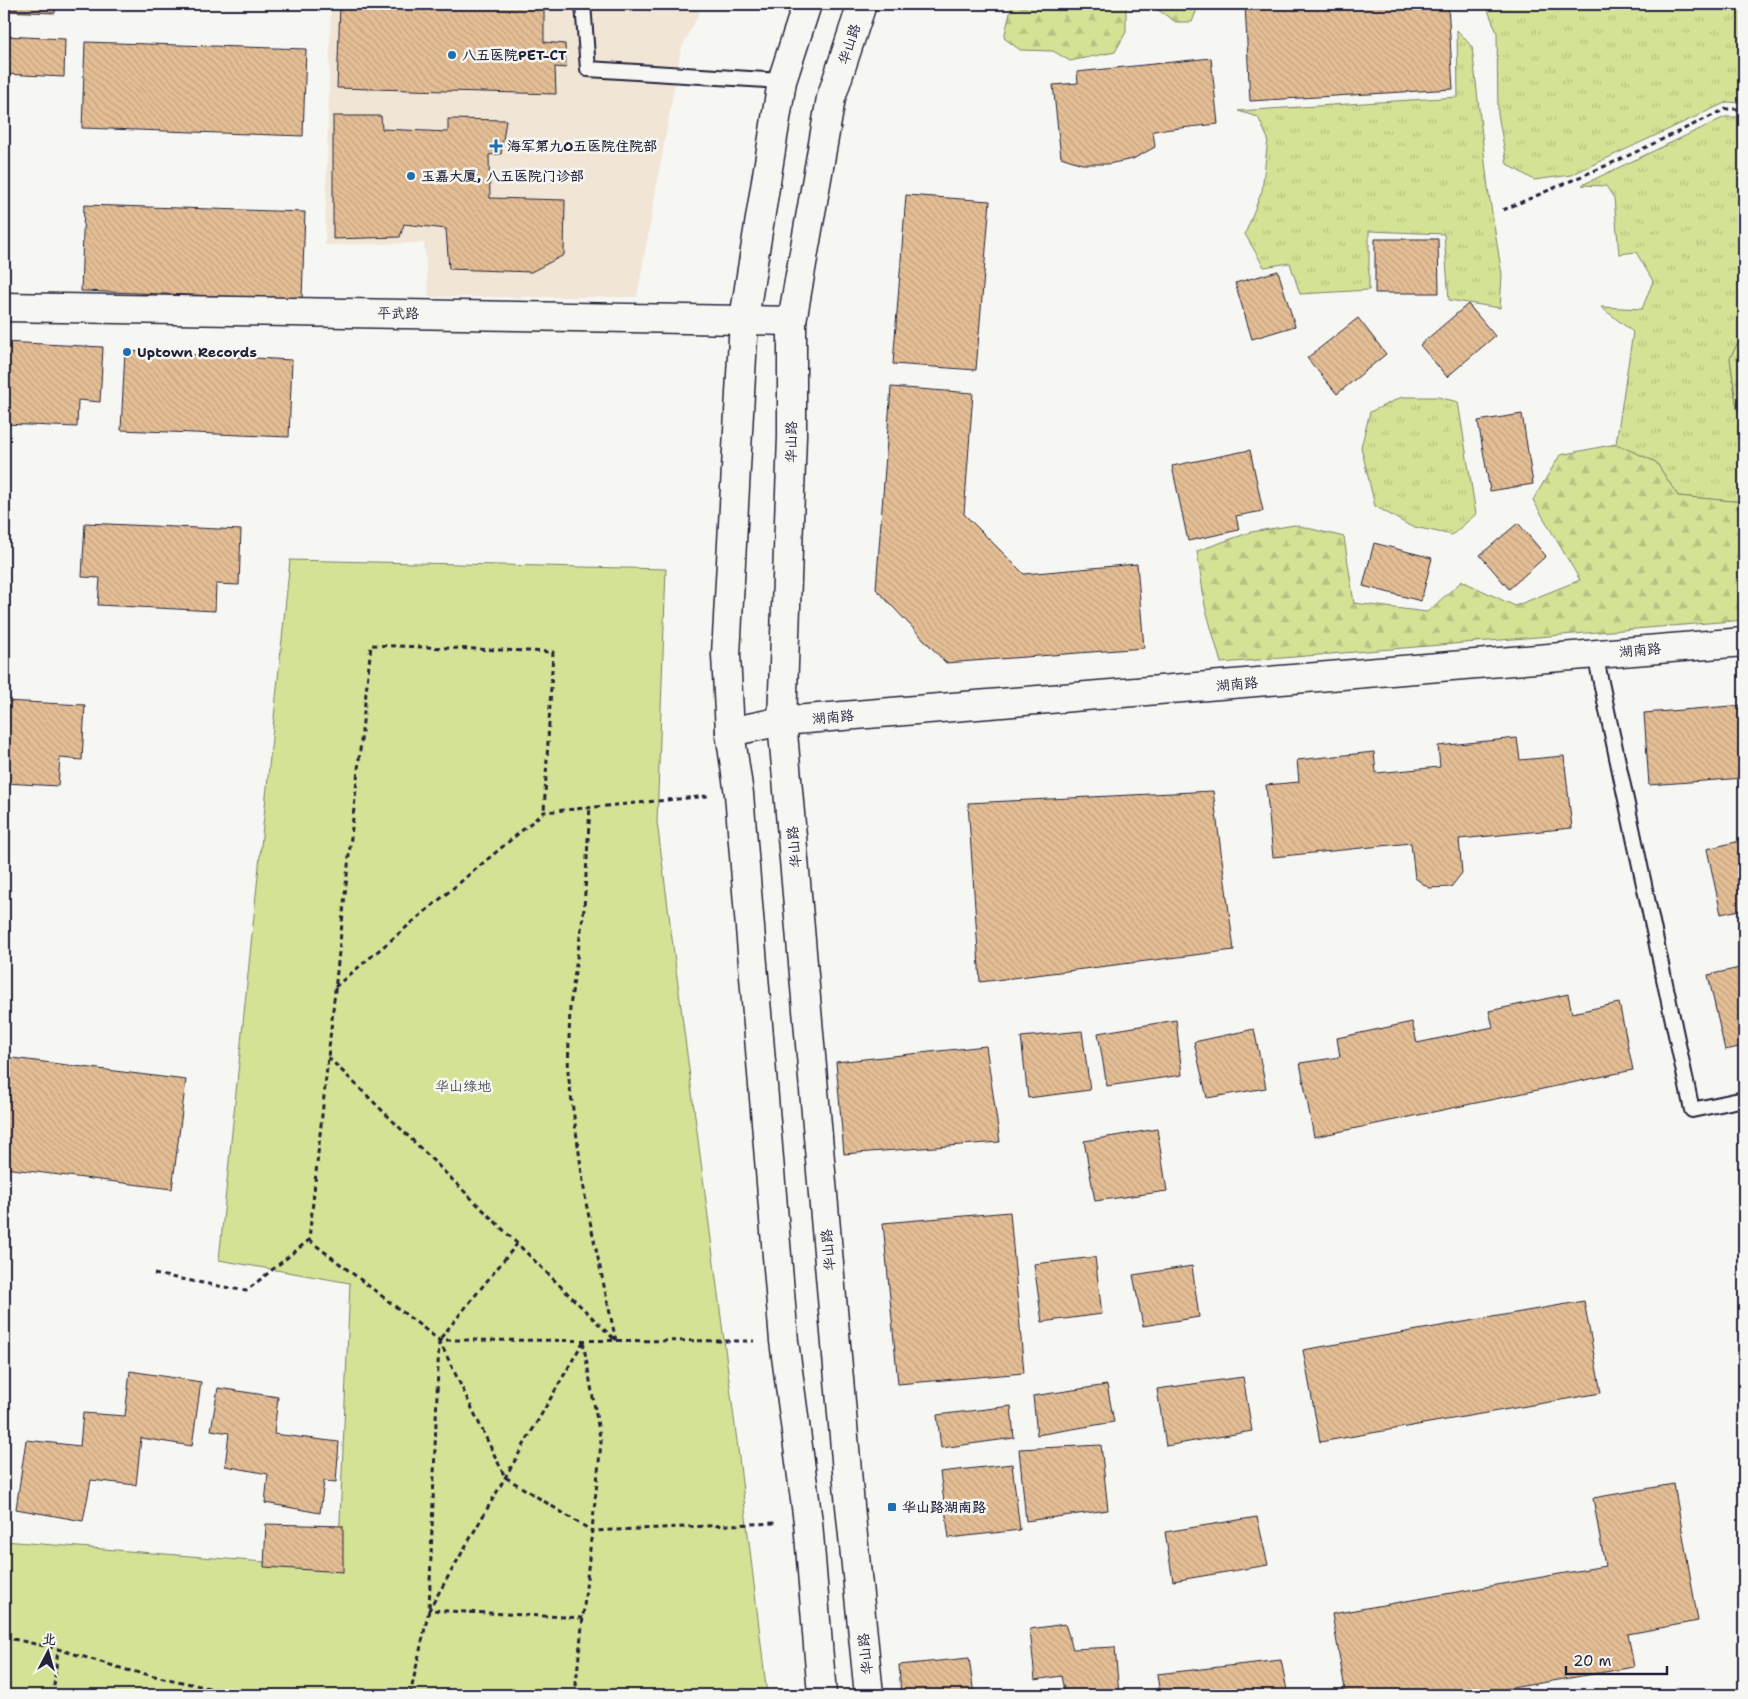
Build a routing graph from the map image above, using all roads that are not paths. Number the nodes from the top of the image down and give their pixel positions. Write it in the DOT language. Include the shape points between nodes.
graph roads {
  1 [pos="583,4"];
  2 [pos="807,4"];
  3 [pos="862,4"];
  4 [pos="782,82"];
  5 [pos="4,307"];
  6 [pos="744,319"];
  7 [pos="792,320"];
  8 [pos="1744,642"];
  9 [pos="1595,654"];
  10 [pos="782,721"];
  11 [pos="730,732"];
  12 [pos="1744,1099"];
  13 [pos="822,1695"];
  14 [pos="869,1695"];
  1 -- 4 [label="lane" via="588,69"];
  2 -- 4 [label="main road"];
  3 -- 7 [label="main road, 华山路" via="831,98"];
  4 -- 6 [label="main road"];
  5 -- 6 [label="main road, 平武路"];
  6 -- 7 [label="main road, 平武路"];
  6 -- 11 [label="main road" via="726,656"];
  7 -- 10 [label="main road, 华山路" via="792,436"];
  8 -- 9 [label="main road, 湖南路"];
  9 -- 10 [label="main road, 湖南路"];
  9 -- 12 [label="lane" via="1692,1110"];
  10 -- 11 [label="main road, 湖南路"];
  10 -- 14 [label="main road, 华山路"];
  11 -- 13 [label="main road" via="739,794 784,1341 808,1522"];
}
